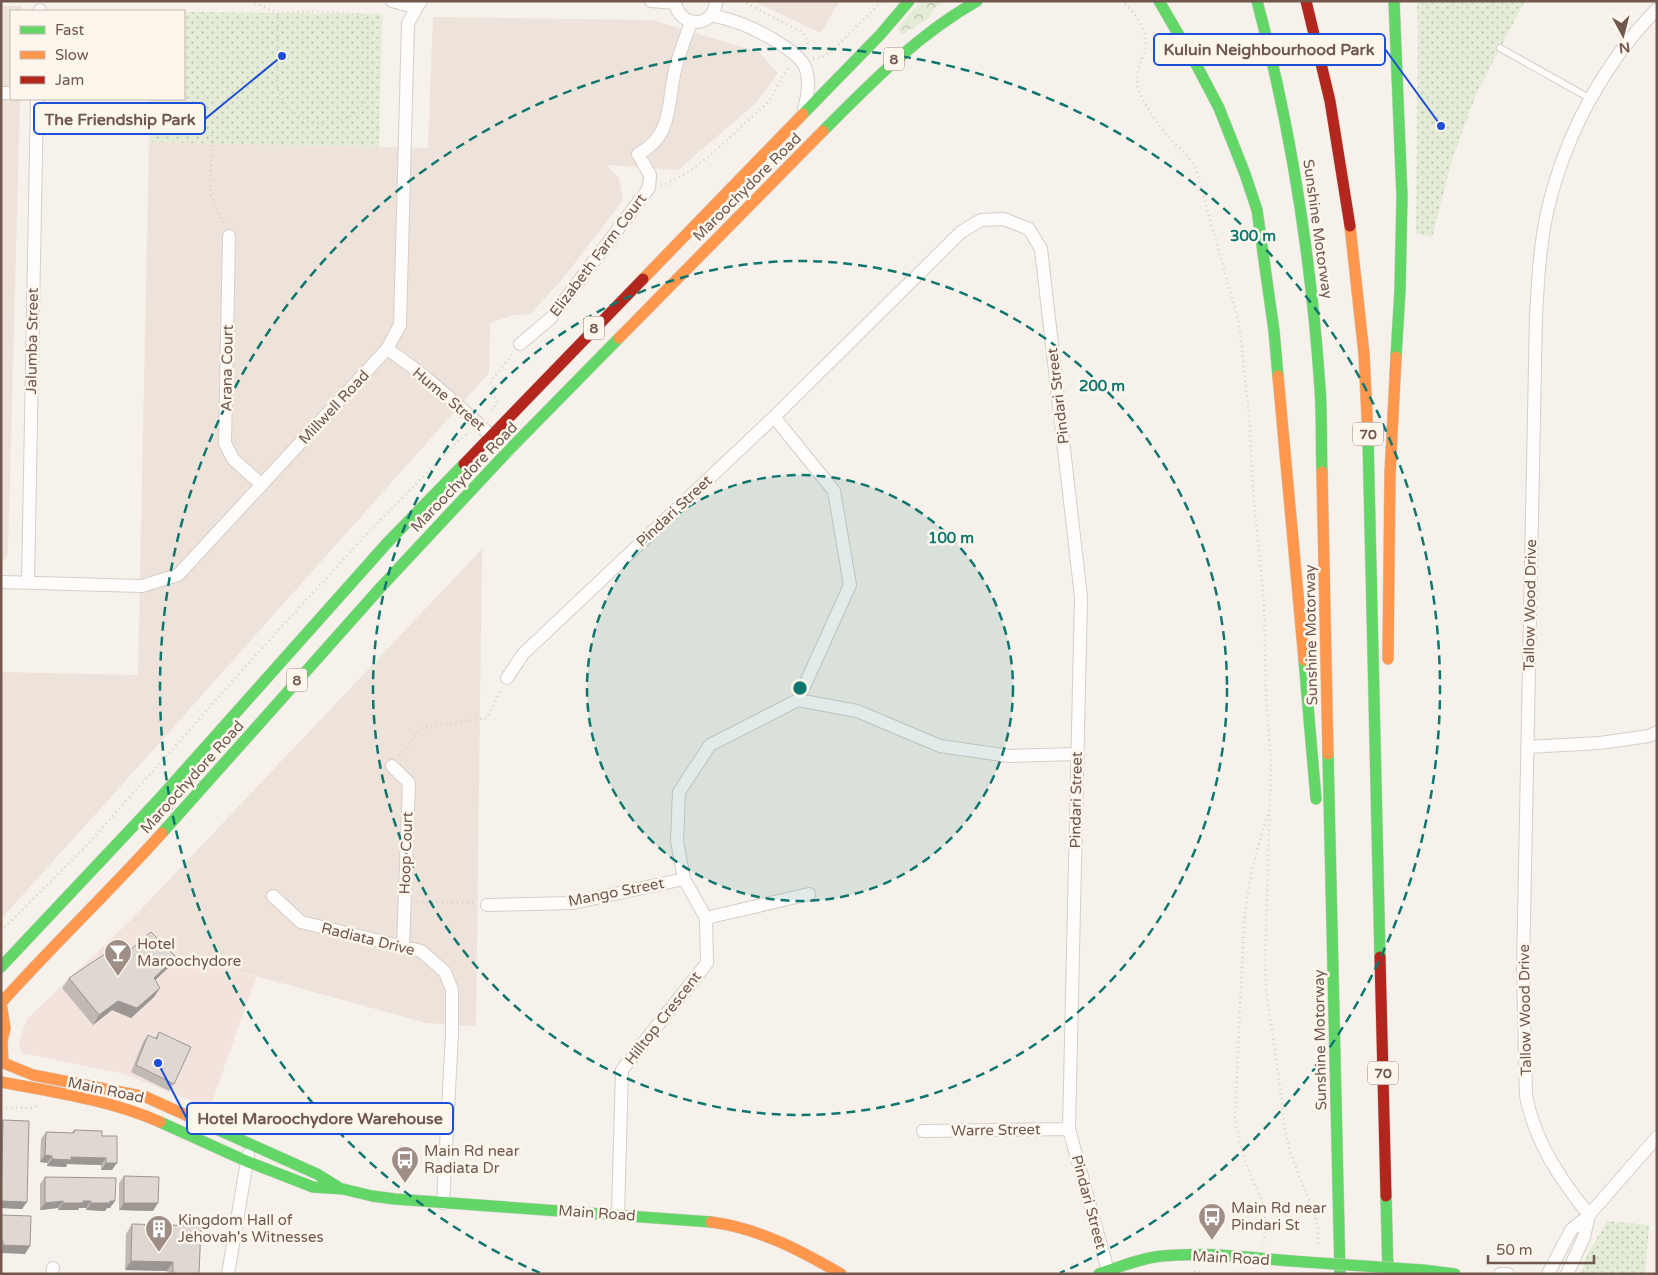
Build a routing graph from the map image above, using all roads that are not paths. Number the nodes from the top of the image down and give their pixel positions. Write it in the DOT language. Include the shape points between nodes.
graph roads {
  1 [pos="651,1"];
  2 [pos="716,1"];
  3 [pos="908,1"];
  4 [pos="977,1"];
  5 [pos="1144,1"];
  6 [pos="1159,1"];
  7 [pos="1257,1"];
  8 [pos="1306,1"];
  9 [pos="1394,1"];
  10 [pos="393,2"];
  11 [pos="421,2"];
  12 [pos="675,2"];
  13 [pos="1657,9"];
  14 [pos="1166,14"];
  15 [pos="712,15"];
  16 [pos="691,22"];
  17 [pos="408,23"];
  18 [pos="1500,48"];
  19 [pos="1590,99"];
  20 [pos="37,100"];
  21 [pos="803,114"];
  22 [pos="229,236"];
  23 [pos="520,344"];
  24 [pos="387,349"];
  25 [pos="774,416"];
  26 [pos="490,435"];
  27 [pos="508,451"];
  28 [pos="262,485"];
  29 [pos="1,582"];
  30 [pos="28,582"];
  31 [pos="1388,667"];
  32 [pos="507,678"];
  33 [pos="798,700"];
  34 [pos="1657,732"];
  35 [pos="1527,747"];
  36 [pos="1076,754"];
  37 [pos="392,766"];
  38 [pos="1331,835"];
  39 [pos="1390,837"];
  40 [pos="1379,873"];
  41 [pos="684,879"];
  42 [pos="809,894"];
  43 [pos="273,896"];
  44 [pos="488,905"];
  45 [pos="706,918"];
  46 [pos="403,947"];
  47 [pos="1,967"];
  48 [pos="1,1003"];
  49 [pos="2,1063"];
  50 [pos="1,1082"];
  51 [pos="1069,1129"];
  52 [pos="923,1131"];
  53 [pos="1657,1137"];
  54 [pos="250,1145"];
  55 [pos="246,1161"];
  56 [pos="343,1189"];
  57 [pos="443,1203"];
  58 [pos="618,1215"];
  59 [pos="1590,1215"];
  60 [pos="1551,1269"];
  61 [pos="1103,1272"];
  62 [pos="228,1274"];
  63 [pos="842,1274"];
  64 [pos="1340,1274"];
  65 [pos="1388,1274"];
  66 [pos="1455,1274"];
  67 [pos="1500,1274"];
  68 [pos="1508,1274"];
  69 [pos="1541,1274"];
  70 [pos="1567,1274"];
  1 -- 12 [label="street"];
  2 -- 15 [label="street"];
  3 -- 21 [label="main road, Maroochydore Road / 8" via="880,35"];
  4 -- 27 [label="main road, Maroochydore Road / 8" via="918,38 894,59"];
  5 -- 14 [label="main road"];
  6 -- 14 [label="main road"];
  7 -- 38 [label="main road, Sunshine Motorway" via="1297,181 1316,336"];
  8 -- 40 [label="main road, 70" via="1345,184 1362,320"];
  9 -- 31 [label="main road" via="1402,197 1390,474"];
  10 -- 11 [label="street" via="407,5"];
  10 -- 17 [label="street"];
  11 -- 17 [label="street, Millwell Road"];
  12 -- 16 [label="street" via="680,15"];
  13 -- 19 [label="street, Tallow Wood Drive" via="1606,70"];
  14 -- 38 [label="main road" via="1219,108 1257,210 1274,331 1316,800"];
  15 -- 16 [label="street" via="702,21"];
  15 -- 21 [label="street" via="736,22 804,54 808,79"];
  16 -- 23 [label="street, Elizabeth Farm Court" via="675,69 664,128 651,146 638,154 650,175 647,192 551,318"];
  17 -- 24 [label="street, Millwell Road" via="400,325"];
  18 -- 19 [label="lane"];
  19 -- 35 [label="street, Tallow Wood Drive" via="1563,159 1548,209 1540,259 1536,314"];
  20 -- 30 [label="street, Jalumba Street"];
  21 -- 26 [label="main road, Maroochydore Road / 8"];
  22 -- 28 [label="street, Arana Court" via="225,443 234,459"];
  24 -- 26 [label="street, Hume Street"];
  24 -- 28 [label="street, Millwell Road"];
  25 -- 32 [label="street, Pindari Street" via="523,654"];
  25 -- 33 [label="street" via="834,491 850,585"];
  25 -- 36 [label="street, Pindari Street" via="961,232 981,220 1004,219 1029,229 1041,249 1080,597"];
  26 -- 27 [label="street, Hume Street"];
  26 -- 47 [label="main road, Maroochydore Road / 8" via="382,548 160,798"];
  27 -- 48 [label="main road, Maroochydore Road / 8" via="381,586 121,878"];
  28 -- 30 [label="street, Millwell Road" via="178,575 142,586"];
  29 -- 30 [label="street, Millwell Road"];
  33 -- 36 [label="street" via="858,710 940,746 1009,756"];
  33 -- 41 [label="street, Hilltop Crescent" via="710,745 679,792 677,841"];
  34 -- 35 [label="street" via="1600,744"];
  35 -- 59 [label="street, Tallow Wood Drive" via="1523,969 1526,1096 1530,1116 1553,1167"];
  36 -- 51 [label="street, Pindari Street"];
  37 -- 46 [label="street, Hoop Court" via="409,782"];
  38 -- 64 [label="main road, Sunshine Motorway"];
  39 -- 40 [label="main road"];
  40 -- 65 [label="main road, 70"];
  41 -- 44 [label="street, Mango Street" via="574,903"];
  41 -- 45 [label="street, Hilltop Crescent"];
  42 -- 45 [label="street"];
  43 -- 46 [label="street, Radiata Drive" via="301,922"];
  45 -- 58 [label="street, Hilltop Crescent" via="707,962 622,1070"];
  46 -- 57 [label="street, Radiata Drive" via="421,951 445,972 452,990"];
  48 -- 49 [label="main road" via="5,1028"];
  49 -- 54 [label="main road, Main Road" via="33,1075 146,1097"];
  50 -- 55 [label="main road, Main Road" via="126,1110"];
  51 -- 52 [label="street, Warre Street"];
  51 -- 61 [label="street, Pindari Street"];
  53 -- 59 [label="street"];
  54 -- 55 [label="street"];
  54 -- 56 [label="main road, Main Road"];
  55 -- 56 [label="main road, Main Road" via="313,1187"];
  55 -- 62 [label="street"];
  56 -- 57 [label="main road, Main Road" via="372,1196"];
  57 -- 58 [label="main road, Main Road"];
  58 -- 63 [label="main road, Main Road" via="732,1225 774,1238"];
  59 -- 60 [label="street" via="1571,1230"];
  59 -- 70 [label="street"];
  60 -- 69 [label="street"];
  61 -- 66 [label="main road, Main Road, bridge" via="1162,1256 1198,1256"];
  67 -- 68 [label="street"];
}
